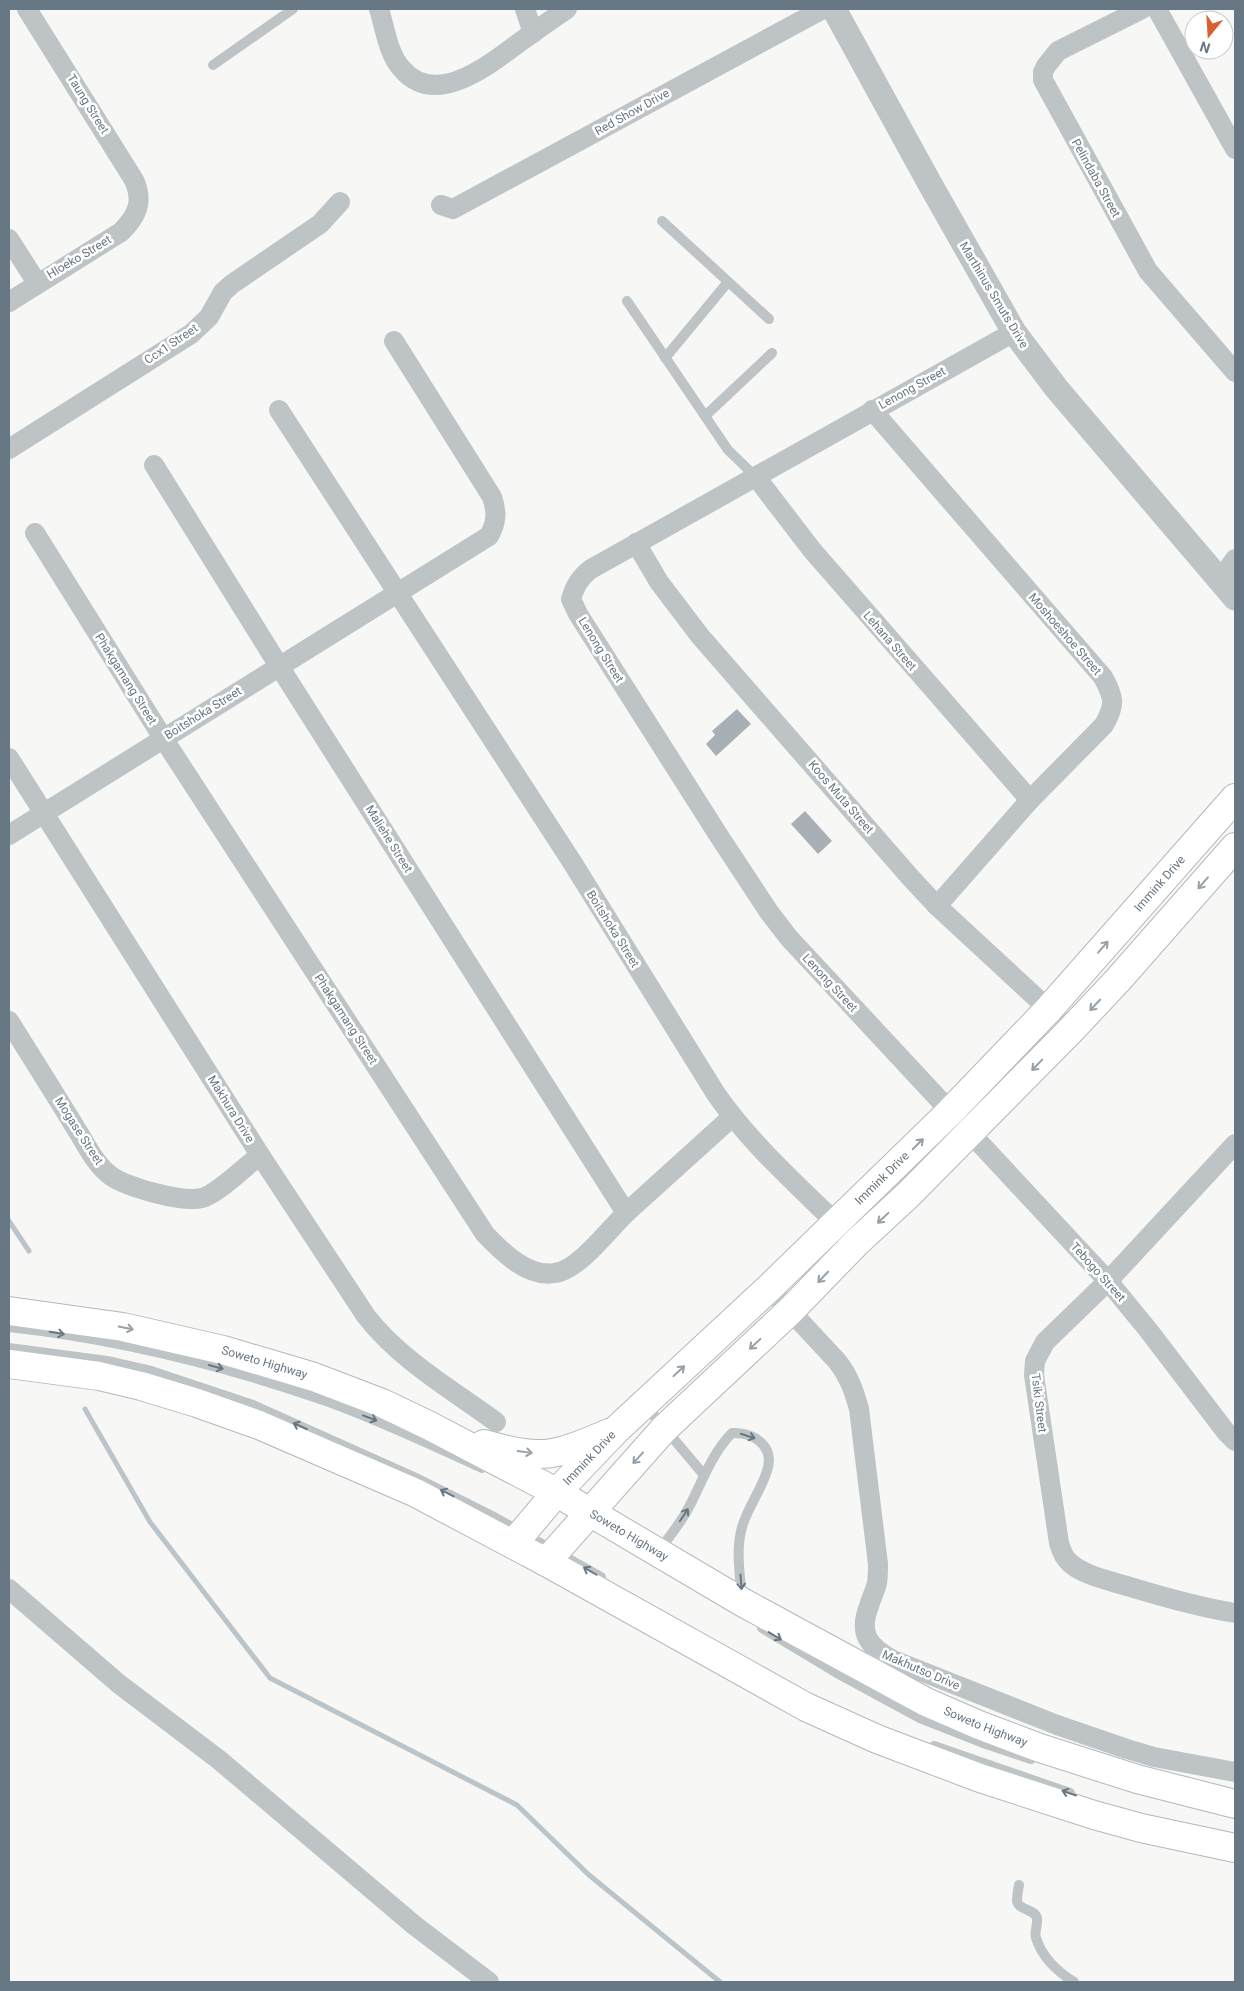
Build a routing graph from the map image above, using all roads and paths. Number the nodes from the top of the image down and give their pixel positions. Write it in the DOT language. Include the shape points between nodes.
graph roads {
  1 [pos="27,9"];
  2 [pos="293,9"];
  3 [pos="379,9"];
  4 [pos="526,9"];
  5 [pos="567,9"];
  6 [pos="822,9"];
  7 [pos="834,9"];
  8 [pos="1142,9"];
  9 [pos="1157,9"];
  10 [pos="533,33"];
  11 [pos="213,65"];
  12 [pos="1235,149"];
  13 [pos="340,202"];
  14 [pos="139,203"];
  15 [pos="441,205"];
  16 [pos="662,221"];
  17 [pos="9,240"];
  18 [pos="728,282"];
  19 [pos="37,283"];
  20 [pos="627,301"];
  21 [pos="9,302"];
  22 [pos="769,319"];
  23 [pos="1014,332"];
  24 [pos="394,341"];
  25 [pos="772,354"];
  26 [pos="665,358"];
  27 [pos="1235,372"];
  28 [pos="279,410"];
  29 [pos="872,410"];
  30 [pos="705,416"];
  31 [pos="9,449"];
  32 [pos="154,464"];
  33 [pos="756,477"];
  34 [pos="35,533"];
  35 [pos="636,543"];
  36 [pos="1235,559"];
  37 [pos="1228,589"];
  38 [pos="398,592"];
  39 [pos="279,666"];
  40 [pos="163,738"];
  41 [pos="9,758"];
  42 [pos="1235,798"];
  43 [pos="1030,800"];
  44 [pos="44,812"];
  45 [pos="9,835"];
  46 [pos="1235,847"];
  47 [pos="937,906"];
  48 [pos="1048,1010"];
  49 [pos="9,1021"];
  50 [pos="1071,1030"];
  51 [pos="950,1112"];
  52 [pos="732,1117"];
  53 [pos="971,1133"];
  54 [pos="1235,1144"];
  55 [pos="260,1156"];
  56 [pos="626,1213"];
  57 [pos="837,1223"];
  58 [pos="856,1243"];
  59 [pos="1108,1281"];
  60 [pos="768,1288"];
  61 [pos="9,1310"];
  62 [pos="790,1311"];
  63 [pos="9,1327"];
  64 [pos="9,1348"];
  65 [pos="9,1364"];
  66 [pos="644,1404"];
  67 [pos="496,1422"];
  68 [pos="428,1425"];
  69 [pos="664,1429"];
  70 [pos="616,1430"];
  71 [pos="1235,1441"];
  72 [pos="489,1471"];
  73 [pos="704,1475"];
  74 [pos="550,1501"];
  75 [pos="583,1519"];
  76 [pos="518,1539"];
  77 [pos="658,1553"];
  78 [pos="551,1556"];
  79 [pos="608,1581"];
  80 [pos="9,1589"];
  81 [pos="748,1612"];
  82 [pos="1235,1613"];
  83 [pos="920,1742"];
  84 [pos="1037,1760"];
  85 [pos="1235,1772"];
  86 [pos="1079,1796"];
  87 [pos="1235,1804"];
  88 [pos="1235,1848"];
  89 [pos="1019,1885"];
  90 [pos="489,1982"];
  91 [pos="1074,1982"];
  1 -- 14 [label="street, Taung Street" via="134,180"];
  2 -- 11 [label="lane"];
  3 -- 10 [label="street" via="394,57 402,69 412,79 430,84 457,81 487,67"];
  4 -- 10 [label="street"];
  5 -- 10 [label="street"];
  6 -- 15 [label="street, Red Show Drive" via="453,209"];
  7 -- 23 [label="street, Marthinus Smuts Drive"];
  8 -- 27 [label="street, Pelindaba Street" via="1058,51 1046,66 1043,80 1148,271"];
  9 -- 12 [label="street"];
  13 -- 31 [label="street, Ccx1 Street" via="320,224 223,292 209,316 190,334"];
  14 -- 19 [label="street, Hloeko Street" via="134,217 120,232"];
  16 -- 18 [label="lane"];
  17 -- 19 [label="street"];
  18 -- 22 [label="lane"];
  18 -- 26 [label="lane"];
  19 -- 21 [label="street, Hloeko Street"];
  20 -- 26 [label="lane"];
  23 -- 29 [label="street, Lenong Street"];
  23 -- 37 [label="street, Marthinus Smuts Drive" via="1057,389"];
  24 -- 38 [label="street, Boitshoka Street" via="497,510 489,536"];
  25 -- 30 [label="lane"];
  26 -- 30 [label="lane"];
  28 -- 38 [label="street, Boitshoka Street"];
  29 -- 33 [label="street, Lenong Street"];
  29 -- 43 [label="street, Moshoeshoe Street" via="1103,677 1110,691 1114,702 1104,725"];
  30 -- 33 [label="lane" via="728,450"];
  32 -- 39 [label="street, Maliehe Street"];
  33 -- 35 [label="street, Lenong Street"];
  33 -- 43 [label="street, Lehana Street" via="812,550"];
  34 -- 40 [label="street, Phakgamang Street"];
  35 -- 47 [label="street, Koos Muta Street" via="659,582 700,636"];
  35 -- 51 [label="street, Lenong Street" via="583,576 573,591 571,599 574,606 769,912"];
  36 -- 37 [label="street"];
  38 -- 39 [label="street, Boitshoka Street"];
  38 -- 52 [label="street, Boitshoka Street"];
  39 -- 40 [label="street, Boitshoka Street"];
  39 -- 56 [label="street, Maliehe Street"];
  40 -- 44 [label="street, Boitshoka Street"];
  40 -- 56 [label="street, Phakgamang Street" via="490,1240 532,1271 555,1273 566,1270 584,1256"];
  41 -- 44 [label="street, Makhura Drive"];
  48 -- 42 [label="main road, Immink Drive, one-way"];
  43 -- 47 [label="street, Moshoeshoe Street"];
  44 -- 45 [label="street, Boitshoka Street"];
  44 -- 55 [label="street, Makhura Drive"];
  46 -- 50 [label="main road, one-way"];
  47 -- 48 [label="street, Koos Muta Street"];
  48 -- 50 [label="street, Koos Muta Street"];
  48 -- 51 [label="main road, Immink Drive"];
  49 -- 55 [label="street, Mogase Street" via="101,1167 111,1176 164,1196 202,1198"];
  50 -- 53 [label="main road, one-way"];
  51 -- 53 [label="street, Tebogo Street"];
  57 -- 51 [label="main road, Immink Drive, one-way"];
  52 -- 56 [label="street, Phakgamang Street"];
  52 -- 57 [label="street, Boitshoka Street"];
  53 -- 58 [label="main road, one-way"];
  53 -- 59 [label="street, Tebogo Street"];
  54 -- 59 [label="street, Tsiki Street"];
  55 -- 67 [label="street, Makhura Drive" via="380,1333 410,1360"];
  57 -- 58 [label="street, Boitshoka Street"];
  57 -- 60 [label="main road, Immink Drive"];
  58 -- 62 [label="main road, one-way"];
  59 -- 71 [label="street, Tebogo Street"];
  59 -- 82 [label="street, Tsiki Street" via="1045,1342 1035,1361 1034,1374 1062,1552 1069,1562 1089,1574 1184,1603"];
  60 -- 62 [label="street, Makhutso Drive"];
  66 -- 60 [label="main road, Immink Drive, one-way"];
  61 -- 68 [label="main road, Soweto Highway, one-way" via="123,1327 223,1350 314,1378 382,1403"];
  62 -- 69 [label="main road, one-way"];
  62 -- 85 [label="street, Makhutso Drive" via="837,1361 854,1388 878,1564 864,1627 876,1650 892,1660 1110,1744 1154,1757"];
  63 -- 72 [label="lane, Soweto Highway, one-way" via="135,1348 269,1382 393,1427"];
  76 -- 64 [label="lane, one-way" via="416,1478 252,1405 151,1371 107,1361"];
  65 -- 76 [label="main road" via="99,1376 197,1403 276,1433"];
  66 -- 69 [label="lane"];
  66 -- 70 [label="main road, Immink Drive"];
  68 -- 70 [label="main road, one-way" via="502,1449 538,1454 556,1452"];
  68 -- 74 [label="main road, Soweto Highway"];
  69 -- 73 [label="lane"];
  69 -- 75 [label="main road, one-way"];
  70 -- 74 [label="main road, Immink Drive"];
  77 -- 73 [label="lane, one-way" via="688,1509"];
  73 -- 81 [label="lane, one-way" via="732,1433 744,1433 762,1442 768,1456 768,1470 743,1524 738,1546"];
  74 -- 75 [label="main road, Soweto Highway"];
  74 -- 76 [label="main road, Immink Drive"];
  75 -- 77 [label="main road, Soweto Highway"];
  75 -- 78 [label="main road"];
  76 -- 78 [label="main road"];
  77 -- 81 [label="main road, Soweto Highway"];
  79 -- 78 [label="lane, one-way"];
  78 -- 88 [label="main road" via="806,1707 877,1739 980,1778 1094,1815"];
  80 -- 90 [label="street" via="119,1684 218,1759 414,1925"];
  81 -- 84 [label="lane, Soweto Highway, one-way" via="837,1673 920,1718"];
  81 -- 87 [label="main road, Soweto Highway" via="978,1725 1137,1779"];
  86 -- 83 [label="lane, one-way"];
  89 -- 91 [label="lane" via="1018,1905 1037,1918 1036,1938 1046,1956"];
}
